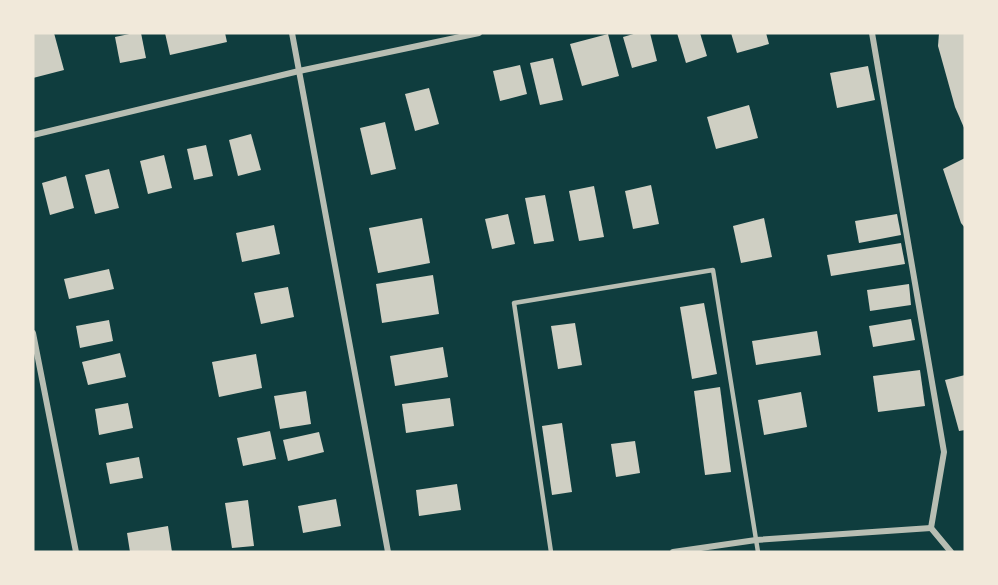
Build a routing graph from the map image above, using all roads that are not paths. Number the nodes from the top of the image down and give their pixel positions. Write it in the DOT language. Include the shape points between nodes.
graph roads {
  1 [pos="292,33"];
  2 [pos="479,33"];
  3 [pos="873,33"];
  4 [pos="299,71"];
  5 [pos="33,135"];
  6 [pos="33,333"];
  7 [pos="931,528"];
  8 [pos="756,540"];
  9 [pos="76,552"];
  10 [pos="388,552"];
  11 [pos="551,552"];
  12 [pos="673,552"];
  13 [pos="758,552"];
  14 [pos="951,552"];
  1 -- 4 [label="street"];
  2 -- 4 [label="street"];
  3 -- 7 [label="street" via="944,452"];
  4 -- 5 [label="street"];
  4 -- 10 [label="street"];
  6 -- 9 [label="street"];
  7 -- 8 [label="street"];
  7 -- 14 [label="street"];
  8 -- 11 [label="lane" via="714,270 514,303"];
  8 -- 12 [label="street"];
  8 -- 13 [label="lane"];
}
